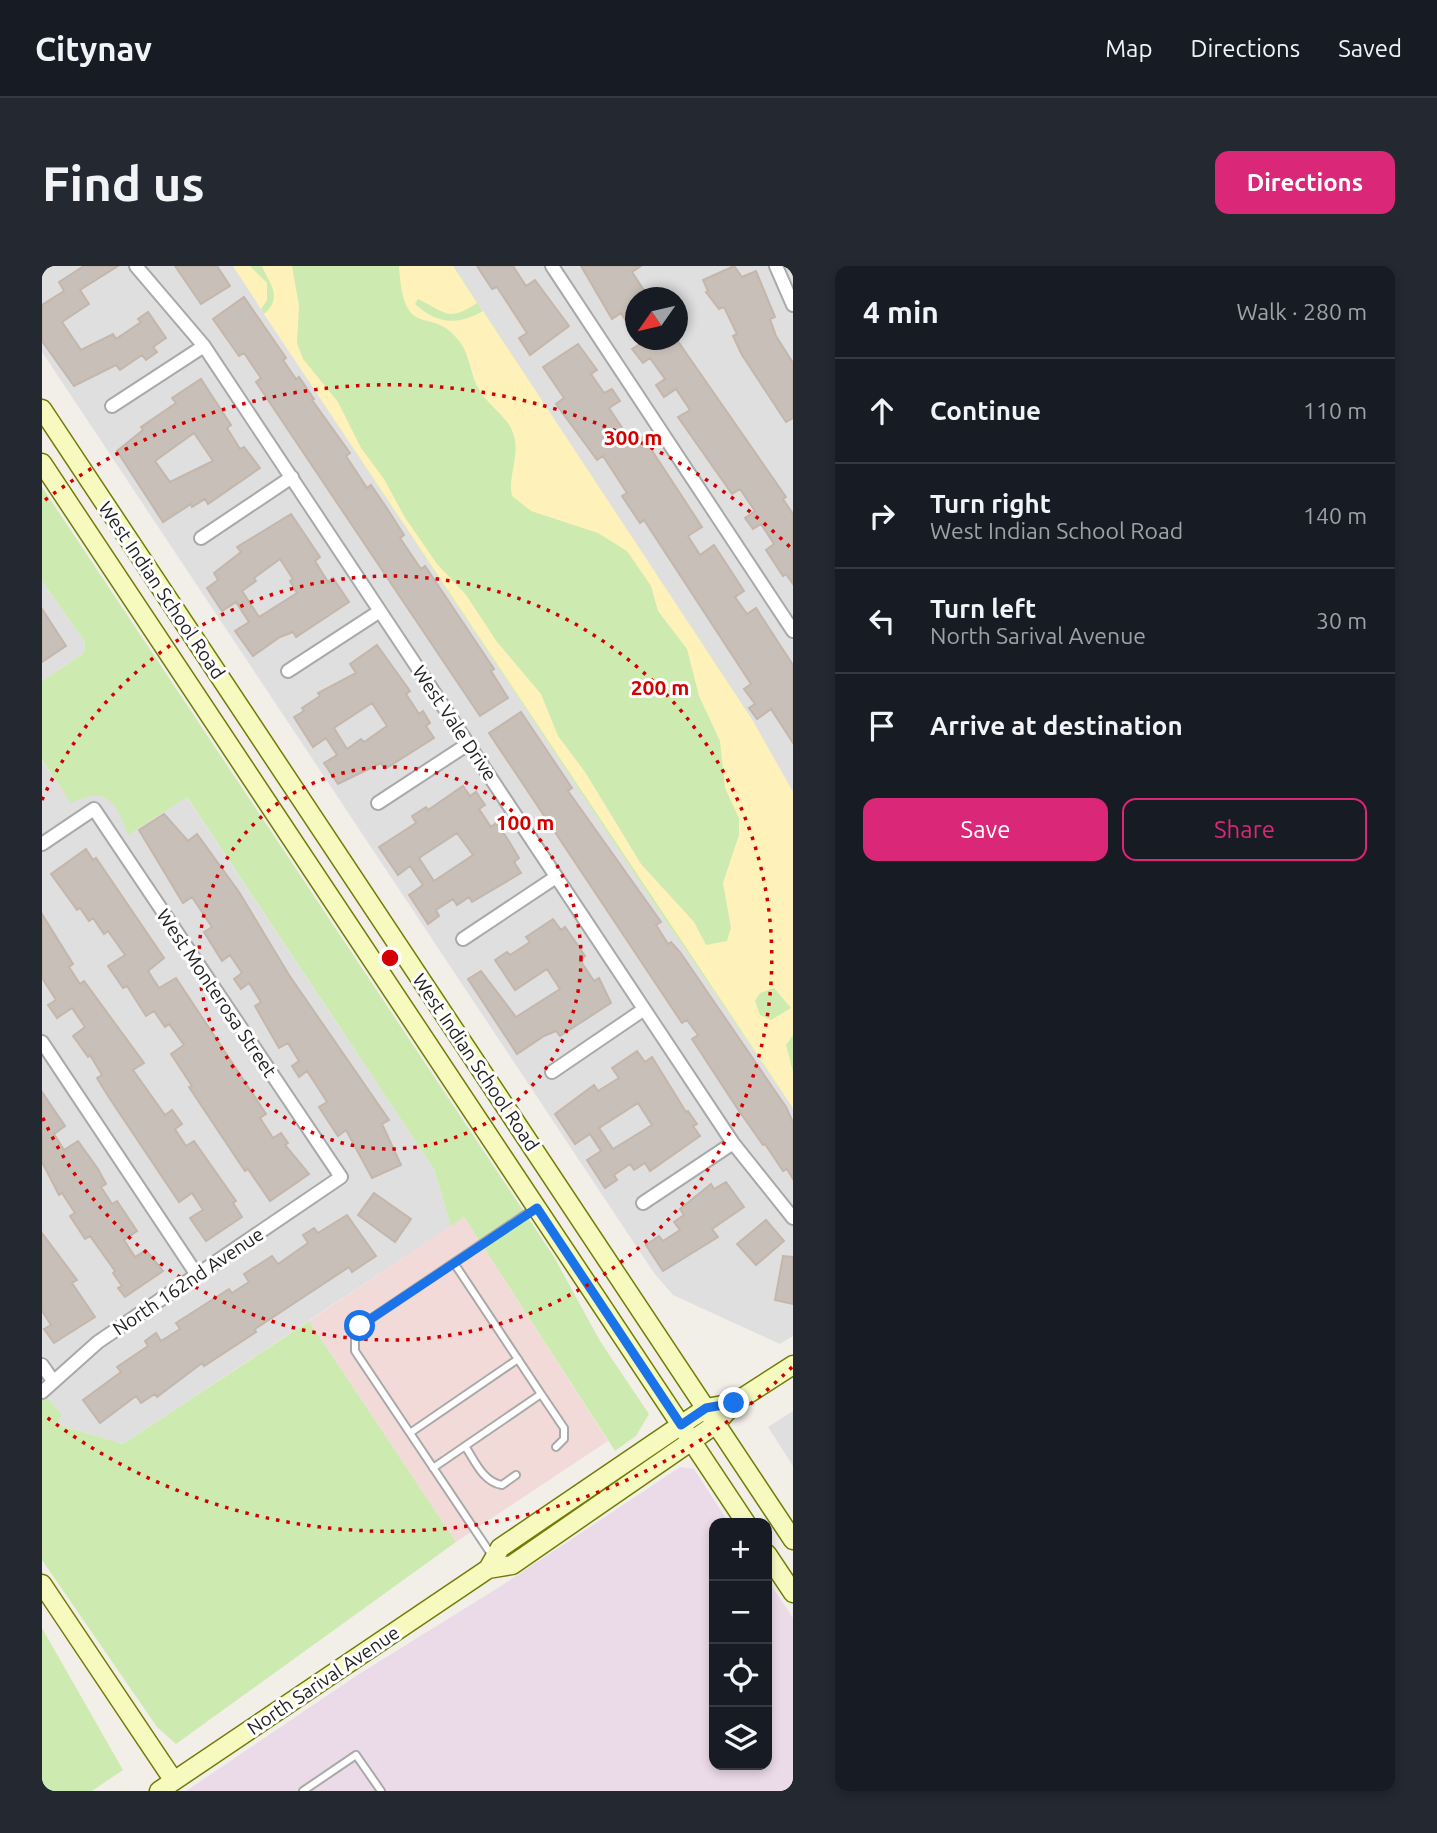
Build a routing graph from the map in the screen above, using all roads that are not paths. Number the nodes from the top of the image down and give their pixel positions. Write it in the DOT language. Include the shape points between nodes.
graph roads {
  1 [pos="136,266"];
  2 [pos="552,266"];
  3 [pos="776,266"];
  4 [pos="793,304"];
  5 [pos="204,346"];
  6 [pos="112,406"];
  7 [pos="42,409"];
  8 [pos="42,463"];
  9 [pos="292,477"];
  10 [pos="201,538"];
  11 [pos="380,611"];
  12 [pos="793,631"];
  13 [pos="288,671"];
  14 [pos="468,744"];
  15 [pos="378,803"];
  16 [pos="42,844"];
  17 [pos="556,877"];
  18 [pos="463,939"];
  19 [pos="643,1010"];
  20 [pos="42,1042"];
  21 [pos="552,1072"];
  22 [pos="733,1143"];
  23 [pos="341,1177"];
  24 [pos="643,1203"];
  25 [pos="537,1208"];
  26 [pos="793,1218"];
  27 [pos="453,1263"];
  28 [pos="197,1275"];
  29 [pos="518,1359"];
  30 [pos="42,1365"];
  31 [pos="793,1365"];
  32 [pos="53,1381"];
  33 [pos="42,1392"];
  34 [pos="541,1394"];
  35 [pos="734,1403"];
  36 [pos="706,1408"];
  37 [pos="716,1424"];
  38 [pos="681,1425"];
  39 [pos="410,1433"];
  40 [pos="691,1440"];
  41 [pos="465,1446"];
  42 [pos="556,1447"];
  43 [pos="433,1468"];
  44 [pos="516,1475"];
  45 [pos="743,1518"];
  46 [pos="793,1540"];
  47 [pos="772,1562"];
  48 [pos="491,1564"];
  49 [pos="42,1584"];
  50 [pos="793,1593"];
  51 [pos="172,1788"];
  52 [pos="303,1791"];
  53 [pos="381,1791"];
  1 -- 5 [label="street, West Vale Drive"];
  2 -- 12 [label="street"];
  3 -- 4 [label="street"];
  5 -- 6 [label="street"];
  5 -- 9 [label="street, West Vale Drive"];
  7 -- 36 [label="main road, West Indian School Road"];
  8 -- 25 [label="main road, West Indian School Road"];
  9 -- 10 [label="street"];
  9 -- 11 [label="street, West Vale Drive"];
  11 -- 13 [label="street"];
  11 -- 14 [label="street, West Vale Drive"];
  14 -- 15 [label="street"];
  14 -- 17 [label="street, West Vale Drive"];
  16 -- 23 [label="street, West Monterosa Street" via="94,809"];
  17 -- 18 [label="street"];
  17 -- 19 [label="street, West Vale Drive"];
  19 -- 21 [label="street"];
  19 -- 22 [label="street, West Vale Drive"];
  20 -- 28 [label="street"];
  22 -- 24 [label="street"];
  22 -- 26 [label="street, West Vale Drive"];
  23 -- 28 [label="street, North 162nd Avenue"];
  25 -- 27 [label="lane"];
  25 -- 38 [label="main road, West Indian School Road"];
  27 -- 29 [label="lane"];
  27 -- 39 [label="lane" via="360,1326 355,1334 355,1351"];
  28 -- 32 [label="street, North 162nd Avenue" via="98,1342"];
  29 -- 34 [label="lane"];
  29 -- 39 [label="lane"];
  30 -- 32 [label="street"];
  31 -- 35 [label="main road, North Sarival Avenue"];
  32 -- 33 [label="street, North 162nd Avenue"];
  34 -- 41 [label="lane"];
  34 -- 42 [label="lane" via="564,1428 564,1439"];
  35 -- 36 [label="main road, North Sarival Avenue"];
  35 -- 37 [label="main road, North Sarival Avenue"];
  36 -- 37 [label="main road, West Indian School Road"];
  36 -- 38 [label="main road, North Sarival Avenue"];
  37 -- 40 [label="main road, North Sarival Avenue"];
  37 -- 46 [label="main road, West Indian School Road"];
  38 -- 40 [label="main road, West Indian School Road"];
  38 -- 48 [label="main road, North Sarival Avenue" via="500,1548"];
  39 -- 43 [label="lane"];
  40 -- 45 [label="main road, West Indian School Road"];
  40 -- 48 [label="main road, North Sarival Avenue" via="512,1565"];
  41 -- 43 [label="lane"];
  41 -- 44 [label="lane" via="494,1484 502,1485"];
  43 -- 48 [label="lane"];
  47 -- 50 [label="main road"];
  48 -- 51 [label="main road, North Sarival Avenue"];
  49 -- 51 [label="main road"];
  52 -- 53 [label="lane" via="356,1755"];
}
